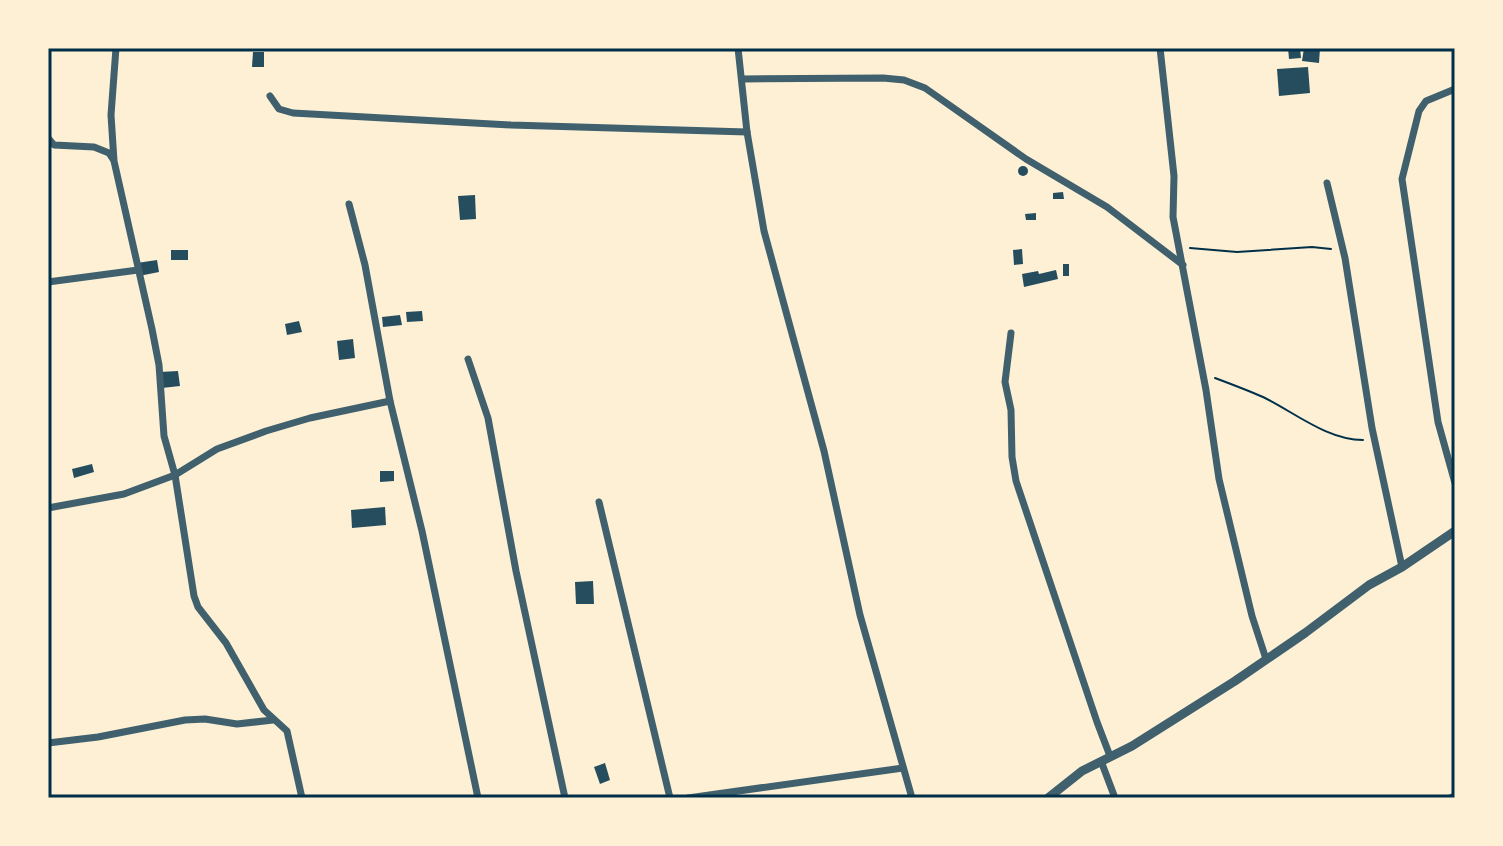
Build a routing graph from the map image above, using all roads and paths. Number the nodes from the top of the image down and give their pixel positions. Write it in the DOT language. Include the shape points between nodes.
graph roads {
  1 [pos="116,48"];
  2 [pos="738,48"];
  3 [pos="1160,48"];
  4 [pos="742,79"];
  5 [pos="1455,89"];
  6 [pos="270,96"];
  7 [pos="747,132"];
  8 [pos="48,138"];
  9 [pos="114,161"];
  10 [pos="1327,183"];
  11 [pos="349,204"];
  12 [pos="1180,247"];
  13 [pos="1344,251"];
  14 [pos="1184,265"];
  15 [pos="138,270"];
  16 [pos="48,282"];
  17 [pos="1011,333"];
  18 [pos="468,359"];
  19 [pos="1203,373"];
  20 [pos="390,401"];
  21 [pos="1375,440"];
  22 [pos="175,475"];
  23 [pos="1455,483"];
  24 [pos="599,502"];
  25 [pos="48,508"];
  26 [pos="1455,531"];
  27 [pos="1402,567"];
  28 [pos="1266,659"];
  29 [pos="273,720"];
  30 [pos="48,743"];
  31 [pos="1106,758"];
  32 [pos="903,768"];
  33 [pos="302,798"];
  34 [pos="478,798"];
  35 [pos="565,798"];
  36 [pos="670,798"];
  37 [pos="688,798"];
  38 [pos="912,798"];
  39 [pos="1048,798"];
  40 [pos="1115,798"];
  1 -- 9 [label="street"];
  2 -- 4 [label="street"];
  3 -- 12 [label="street"];
  4 -- 7 [label="street"];
  4 -- 14 [label="street" via="883,78 925,88 1026,159 1107,207"];
  5 -- 23 [label="street" via="1426,101 1419,111 1402,179 1438,422"];
  6 -- 7 [label="street" via="279,109 293,113"];
  7 -- 32 [label="street" via="764,231"];
  8 -- 9 [label="street" via="54,145 102,149"];
  9 -- 15 [label="street"];
  10 -- 13 [label="street"];
  11 -- 20 [label="street"];
  12 -- 13 [label="path"];
  12 -- 14 [label="street"];
  13 -- 21 [label="street"];
  14 -- 19 [label="street"];
  15 -- 16 [label="street"];
  15 -- 22 [label="street"];
  17 -- 31 [label="street" via="1005,382 1016,481"];
  18 -- 35 [label="street" via="488,418"];
  19 -- 21 [label="path" via="1344,438"];
  19 -- 28 [label="street" via="1227,517"];
  20 -- 22 [label="street" via="266,431 217,449"];
  20 -- 34 [label="street"];
  21 -- 27 [label="street"];
  22 -- 25 [label="street" via="124,494"];
  22 -- 29 [label="street" via="198,607"];
  24 -- 36 [label="street"];
  26 -- 27 [label="street"];
  27 -- 28 [label="street"];
  28 -- 31 [label="street"];
  29 -- 30 [label="street" via="185,720"];
  29 -- 33 [label="street" via="287,731"];
  31 -- 39 [label="street"];
  31 -- 40 [label="street"];
  32 -- 37 [label="street"];
  32 -- 38 [label="street"];
}
